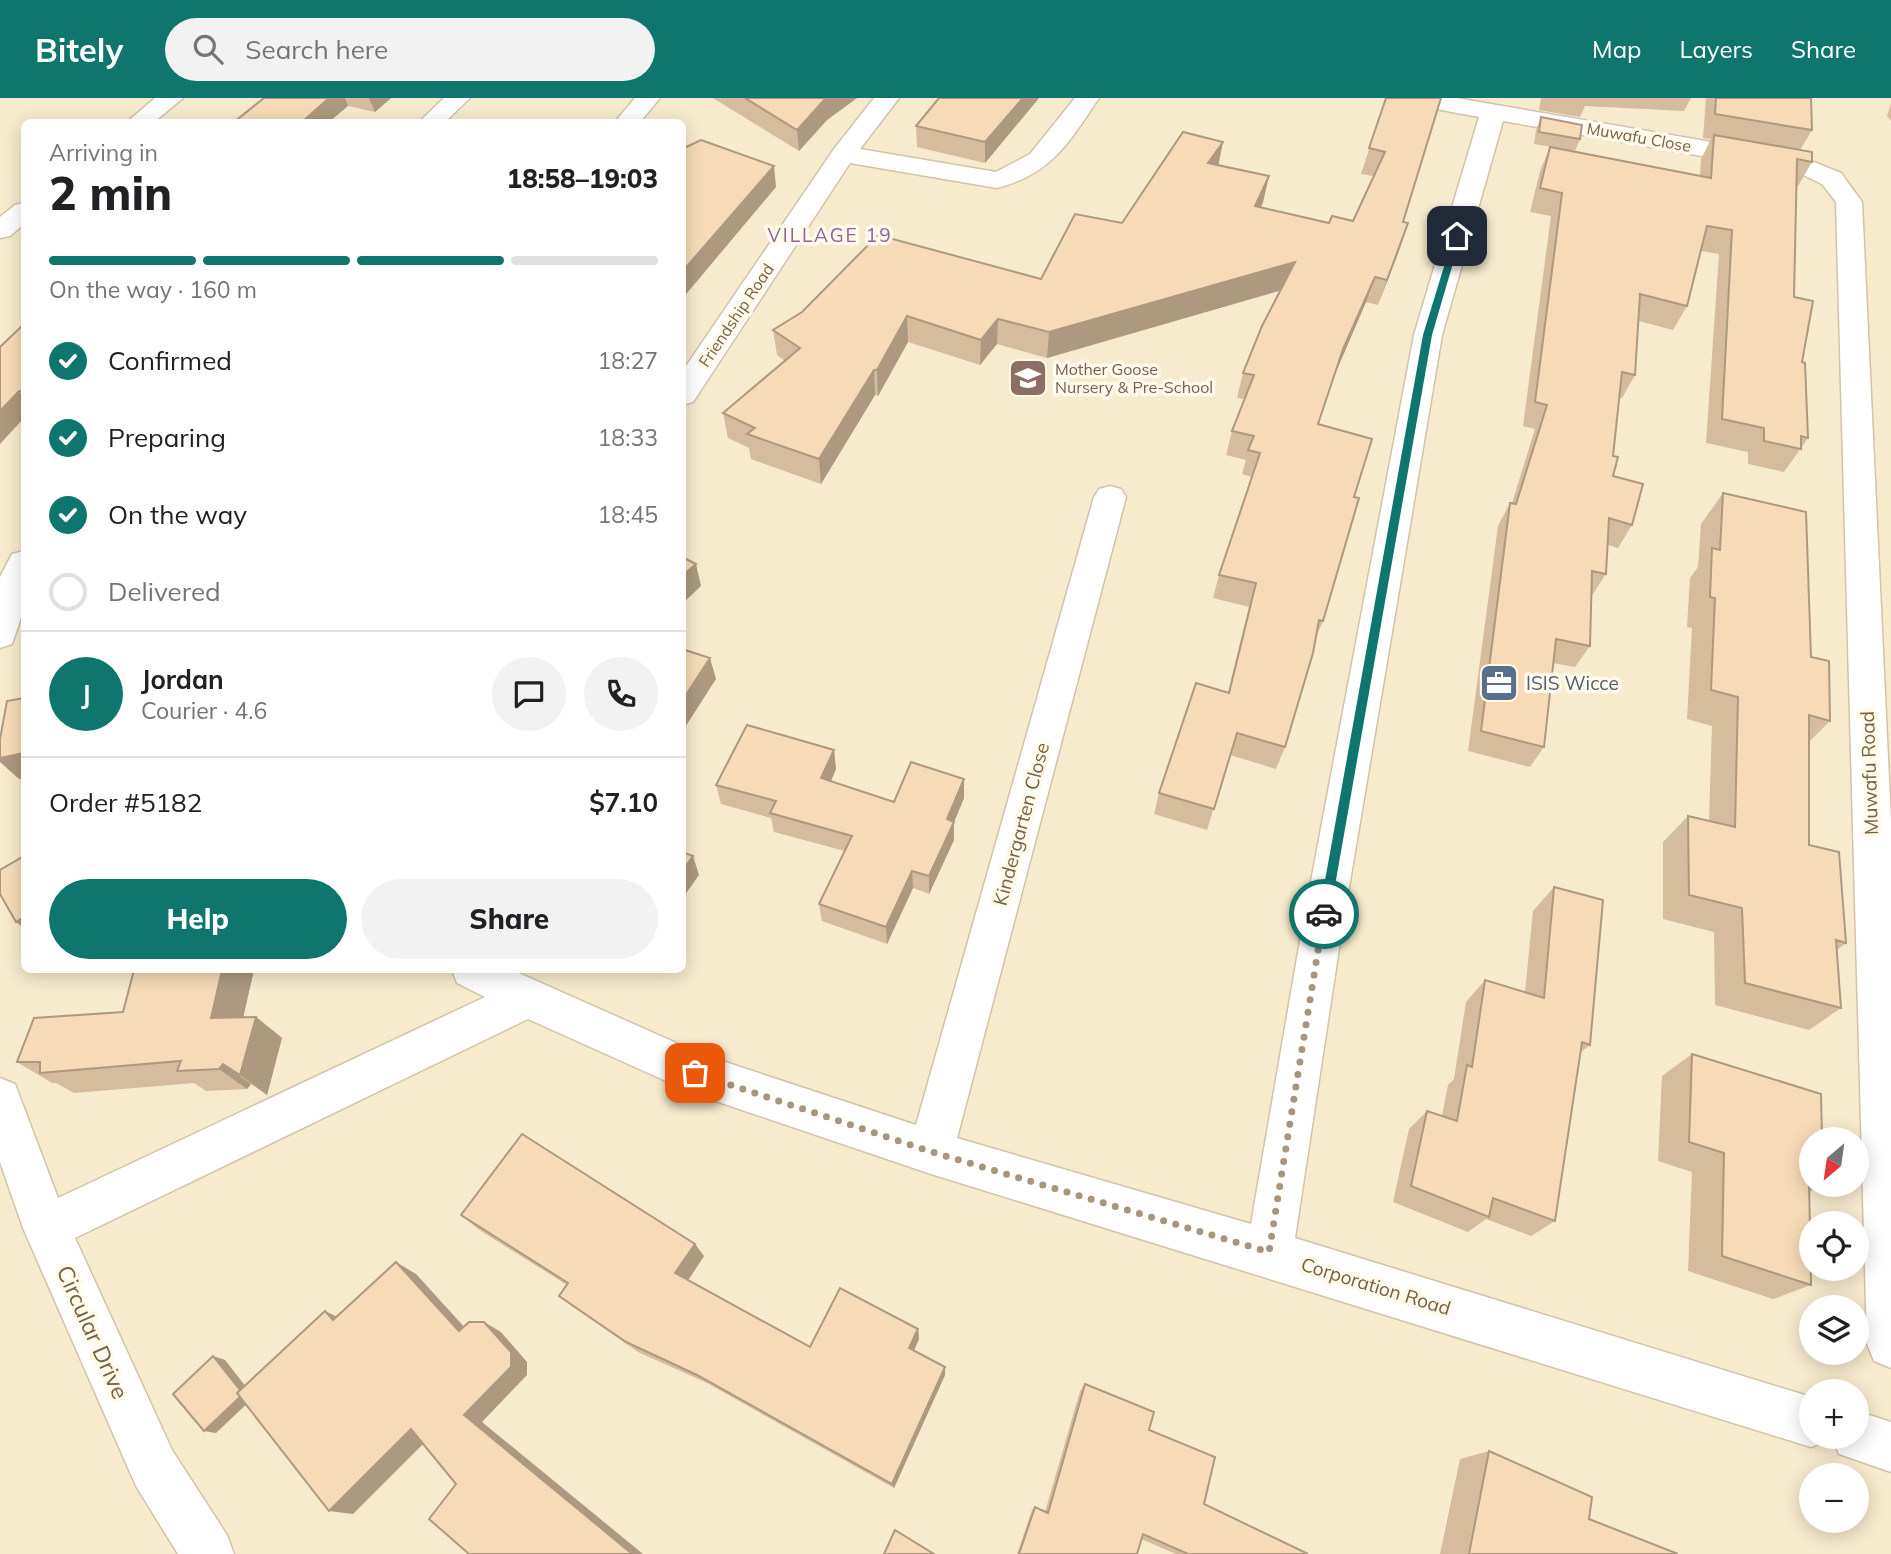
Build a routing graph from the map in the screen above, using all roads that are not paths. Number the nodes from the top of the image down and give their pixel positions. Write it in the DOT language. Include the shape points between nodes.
graph roads {
  1 [pos="171,98"];
  2 [pos="458,98"];
  3 [pos="648,98"];
  4 [pos="887,98"];
  5 [pos="1087,98"];
  6 [pos="1414,98"];
  7 [pos="1493,112"];
  8 [pos="143,119"];
  9 [pos="434,119"];
  10 [pos="630,119"];
  11 [pos="844,154"];
  12 [pos="1849,202"];
  13 [pos="21,213"];
  14 [pos="0,230"];
  15 [pos="686,389"];
  16 [pos="1110,497"];
  17 [pos="21,569"];
  18 [pos="0,635"];
  19 [pos="478,973"];
  20 [pos="527,998"];
  21 [pos="0,1099"];
  22 [pos="932,1152"];
  23 [pos="46,1228"];
  24 [pos="1269,1252"];
  25 [pos="1891,1344"];
  26 [pos="1799,1418"];
  27 [pos="1869,1440"];
  28 [pos="1891,1447"];
  29 [pos="208,1554"];
  1 -- 8 [label="street"];
  2 -- 9 [label="street"];
  3 -- 10 [label="street"];
  4 -- 11 [label="street, Friendship Road"];
  5 -- 11 [label="street" via="1039,162 1018,176 997,180"];
  6 -- 7 [label="street, Muwafu Close"];
  7 -- 12 [label="street, Muwafu Close" via="1804,166 1823,172 1843,187"];
  7 -- 24 [label="street" via="1427,335"];
  11 -- 15 [label="street, Friendship Road"];
  12 -- 25 [label="street, Muwafu Road"];
  13 -- 14 [label="street"];
  16 -- 22 [label="street, Kindergarten Close"];
  17 -- 18 [label="street"];
  19 -- 20 [label="street, Corporation Road"];
  20 -- 22 [label="street, Corporation Road" via="695,1073"];
  20 -- 23 [label="street"];
  21 -- 23 [label="street, Circular Drive"];
  22 -- 24 [label="street, Corporation Road"];
  23 -- 29 [label="street, Circular Drive" via="154,1468"];
  24 -- 26 [label="street, Corporation Road"];
  27 -- 28 [label="street"];
}
